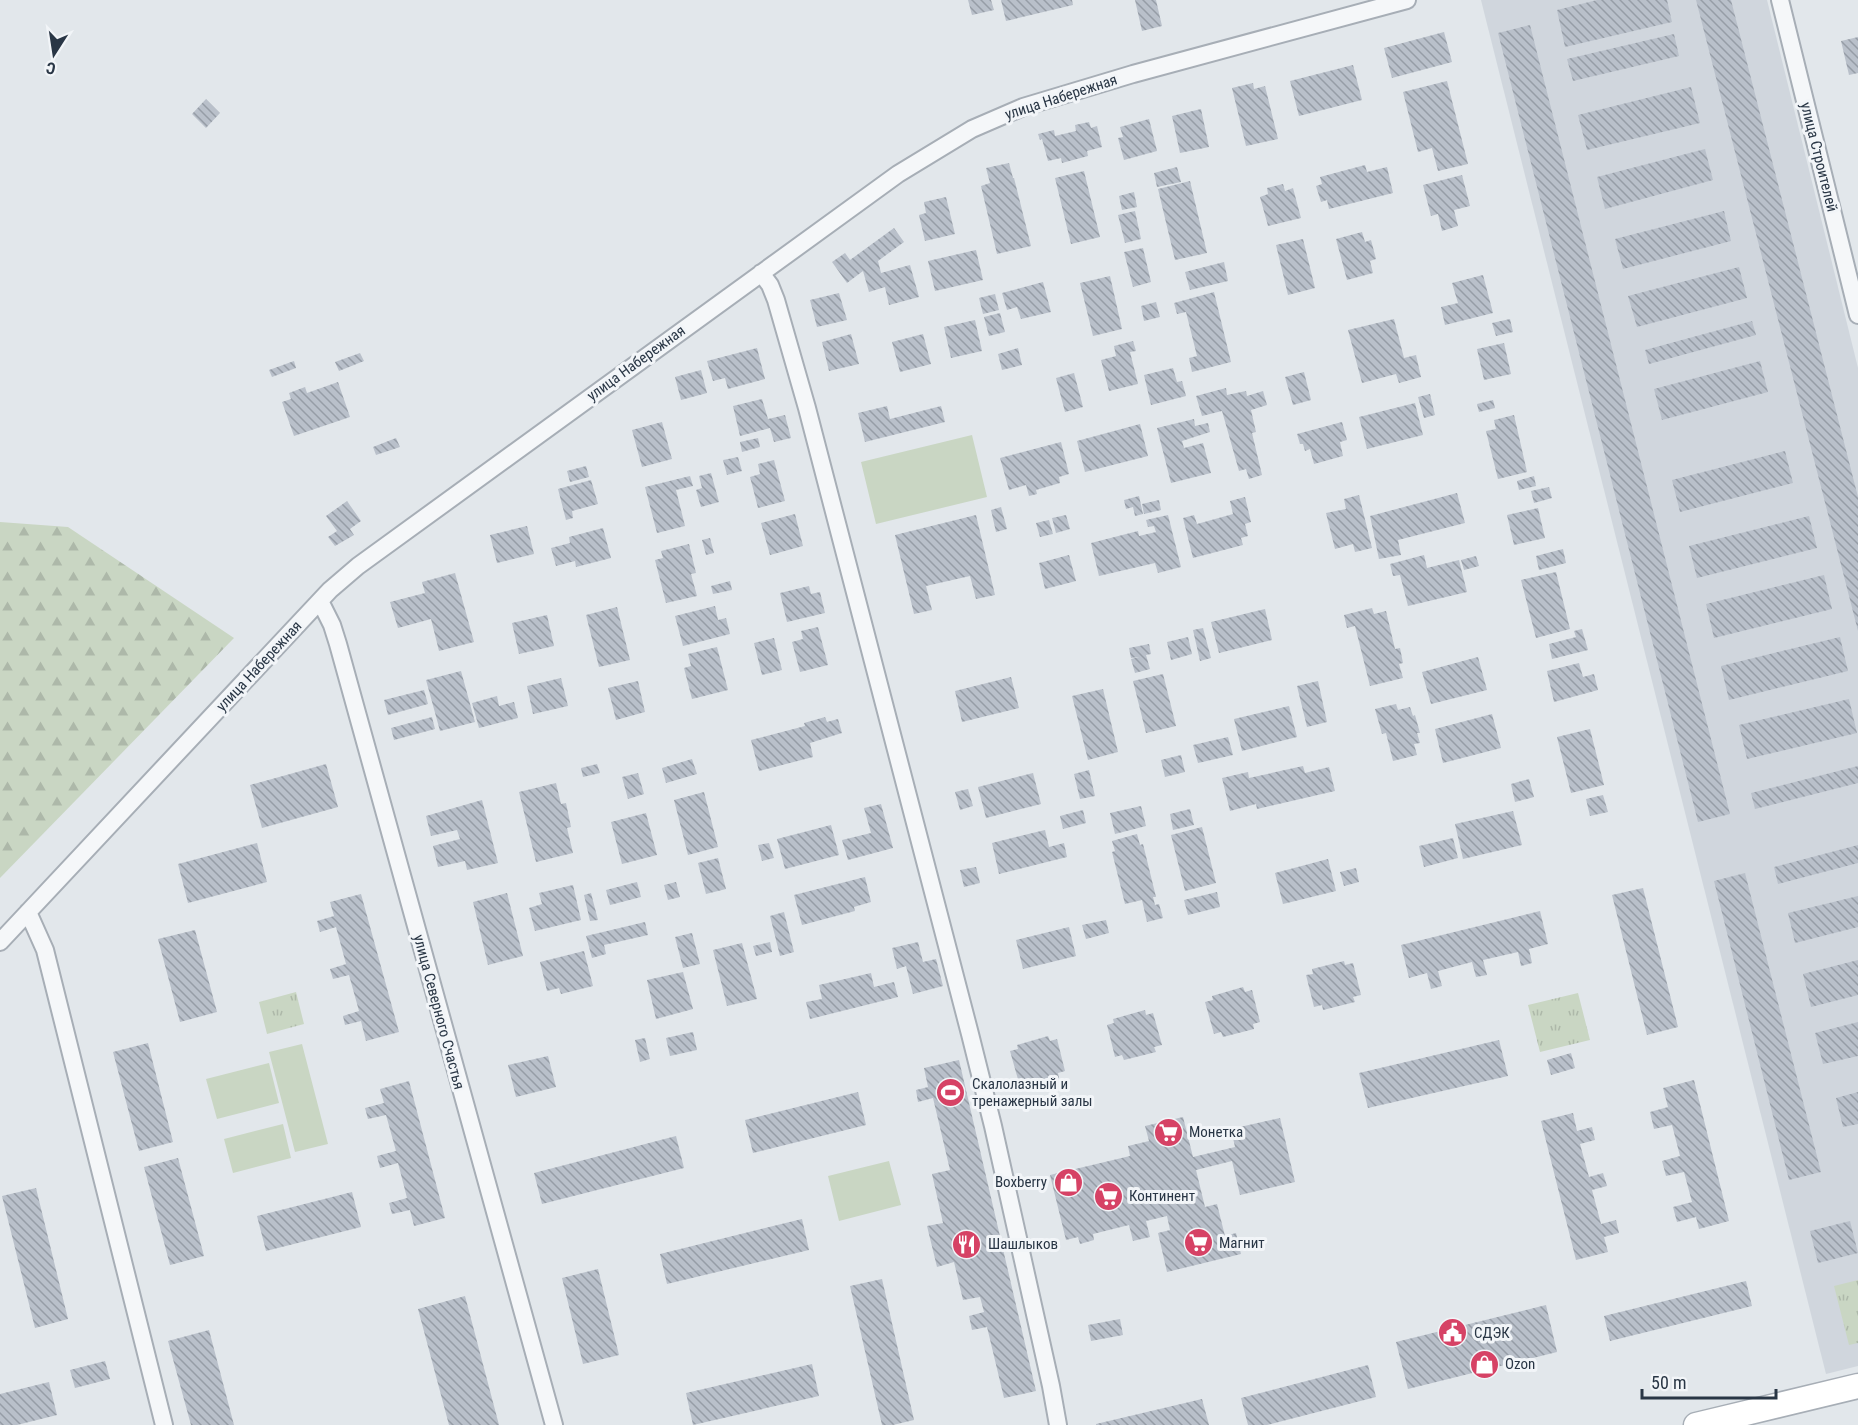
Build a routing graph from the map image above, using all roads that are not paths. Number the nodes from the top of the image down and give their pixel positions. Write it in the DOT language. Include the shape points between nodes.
graph roads {
  1 [pos="1407,0"];
  2 [pos="1780,0"];
  3 [pos="761,273"];
  4 [pos="1858,315"];
  5 [pos="320,601"];
  6 [pos="28,912"];
  7 [pos="0,942"];
  8 [pos="1858,1386"];
  9 [pos="164,1425"];
  10 [pos="554,1425"];
  11 [pos="1058,1425"];
  12 [pos="1696,1425"];
  1 -- 3 [label="street, улица Набережная" via="1091,86 1001,116 898,174"];
  2 -- 4 [label="street, улица Строителей"];
  3 -- 5 [label="street, улица Набережная" via="422,518 358,566"];
  3 -- 11 [label="street" via="776,300 807,408 970,1034"];
  5 -- 6 [label="street, улица Набережная"];
  5 -- 10 [label="street, улица Северного Счастья" via="338,644"];
  6 -- 7 [label="street, улица Набережная"];
  6 -- 9 [label="street" via="45,950"];
  8 -- 12 [label="main road"];
}
